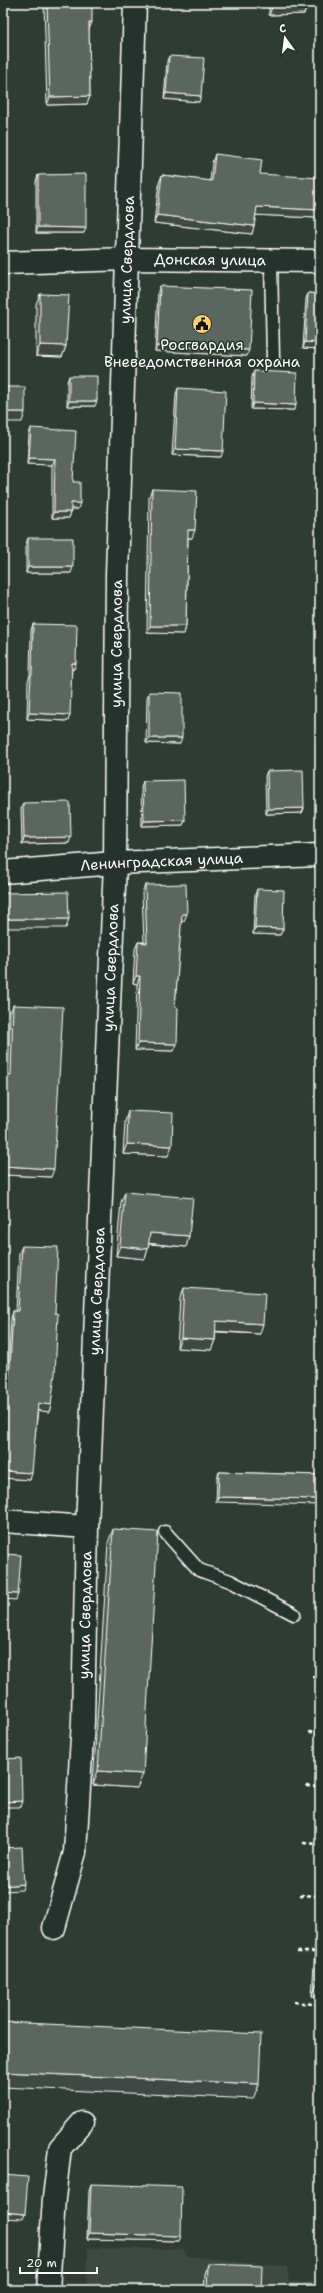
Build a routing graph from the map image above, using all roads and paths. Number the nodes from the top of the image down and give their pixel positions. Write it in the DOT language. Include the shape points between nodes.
graph roads {
  1 [pos="135,3"];
  2 [pos="128,259"];
  3 [pos="272,260"];
  4 [pos="320,261"];
  5 [pos="3,263"];
  6 [pos="273,359"];
  7 [pos="320,855"];
  8 [pos="115,863"];
  9 [pos="3,872"];
  10 [pos="3,1521"];
  11 [pos="87,1528"];
  12 [pos="165,1532"];
  13 [pos="294,1614"];
  14 [pos="312,1677"];
  15 [pos="320,1677"];
  16 [pos="309,1732"];
  17 [pos="320,1733"];
  18 [pos="306,1786"];
  19 [pos="320,1787"];
  20 [pos="303,1843"];
  21 [pos="320,1844"];
  22 [pos="300,1895"];
  23 [pos="318,1896"];
  24 [pos="54,1928"];
  25 [pos="297,1952"];
  26 [pos="315,1952"];
  27 [pos="294,2002"];
  28 [pos="320,2005"];
  29 [pos="82,2123"];
  30 [pos="48,2290"];
  1 -- 2 [label="street, улица Свердлова"];
  2 -- 3 [label="street, Донская улица"];
  2 -- 5 [label="street, Донская улица"];
  2 -- 8 [label="street, улица Свердлова" via="117,575"];
  3 -- 4 [label="street, Донская улица"];
  3 -- 6 [label="lane"];
  7 -- 8 [label="street, Ленинградская улица"];
  8 -- 9 [label="street, Ленинградская улица"];
  8 -- 11 [label="street, улица Свердлова"];
  10 -- 11 [label="street"];
  11 -- 24 [label="street, улица Свердлова" via="83,1721 75,1852"];
  12 -- 13 [label="lane" via="199,1570 230,1581"];
  14 -- 15 [label="path"];
  16 -- 17 [label="path"];
  18 -- 19 [label="path"];
  20 -- 21 [label="path"];
  22 -- 23 [label="path"];
  25 -- 26 [label="path"];
  27 -- 28 [label="path"];
  29 -- 30 [label="street" via="60,2148"];
}
